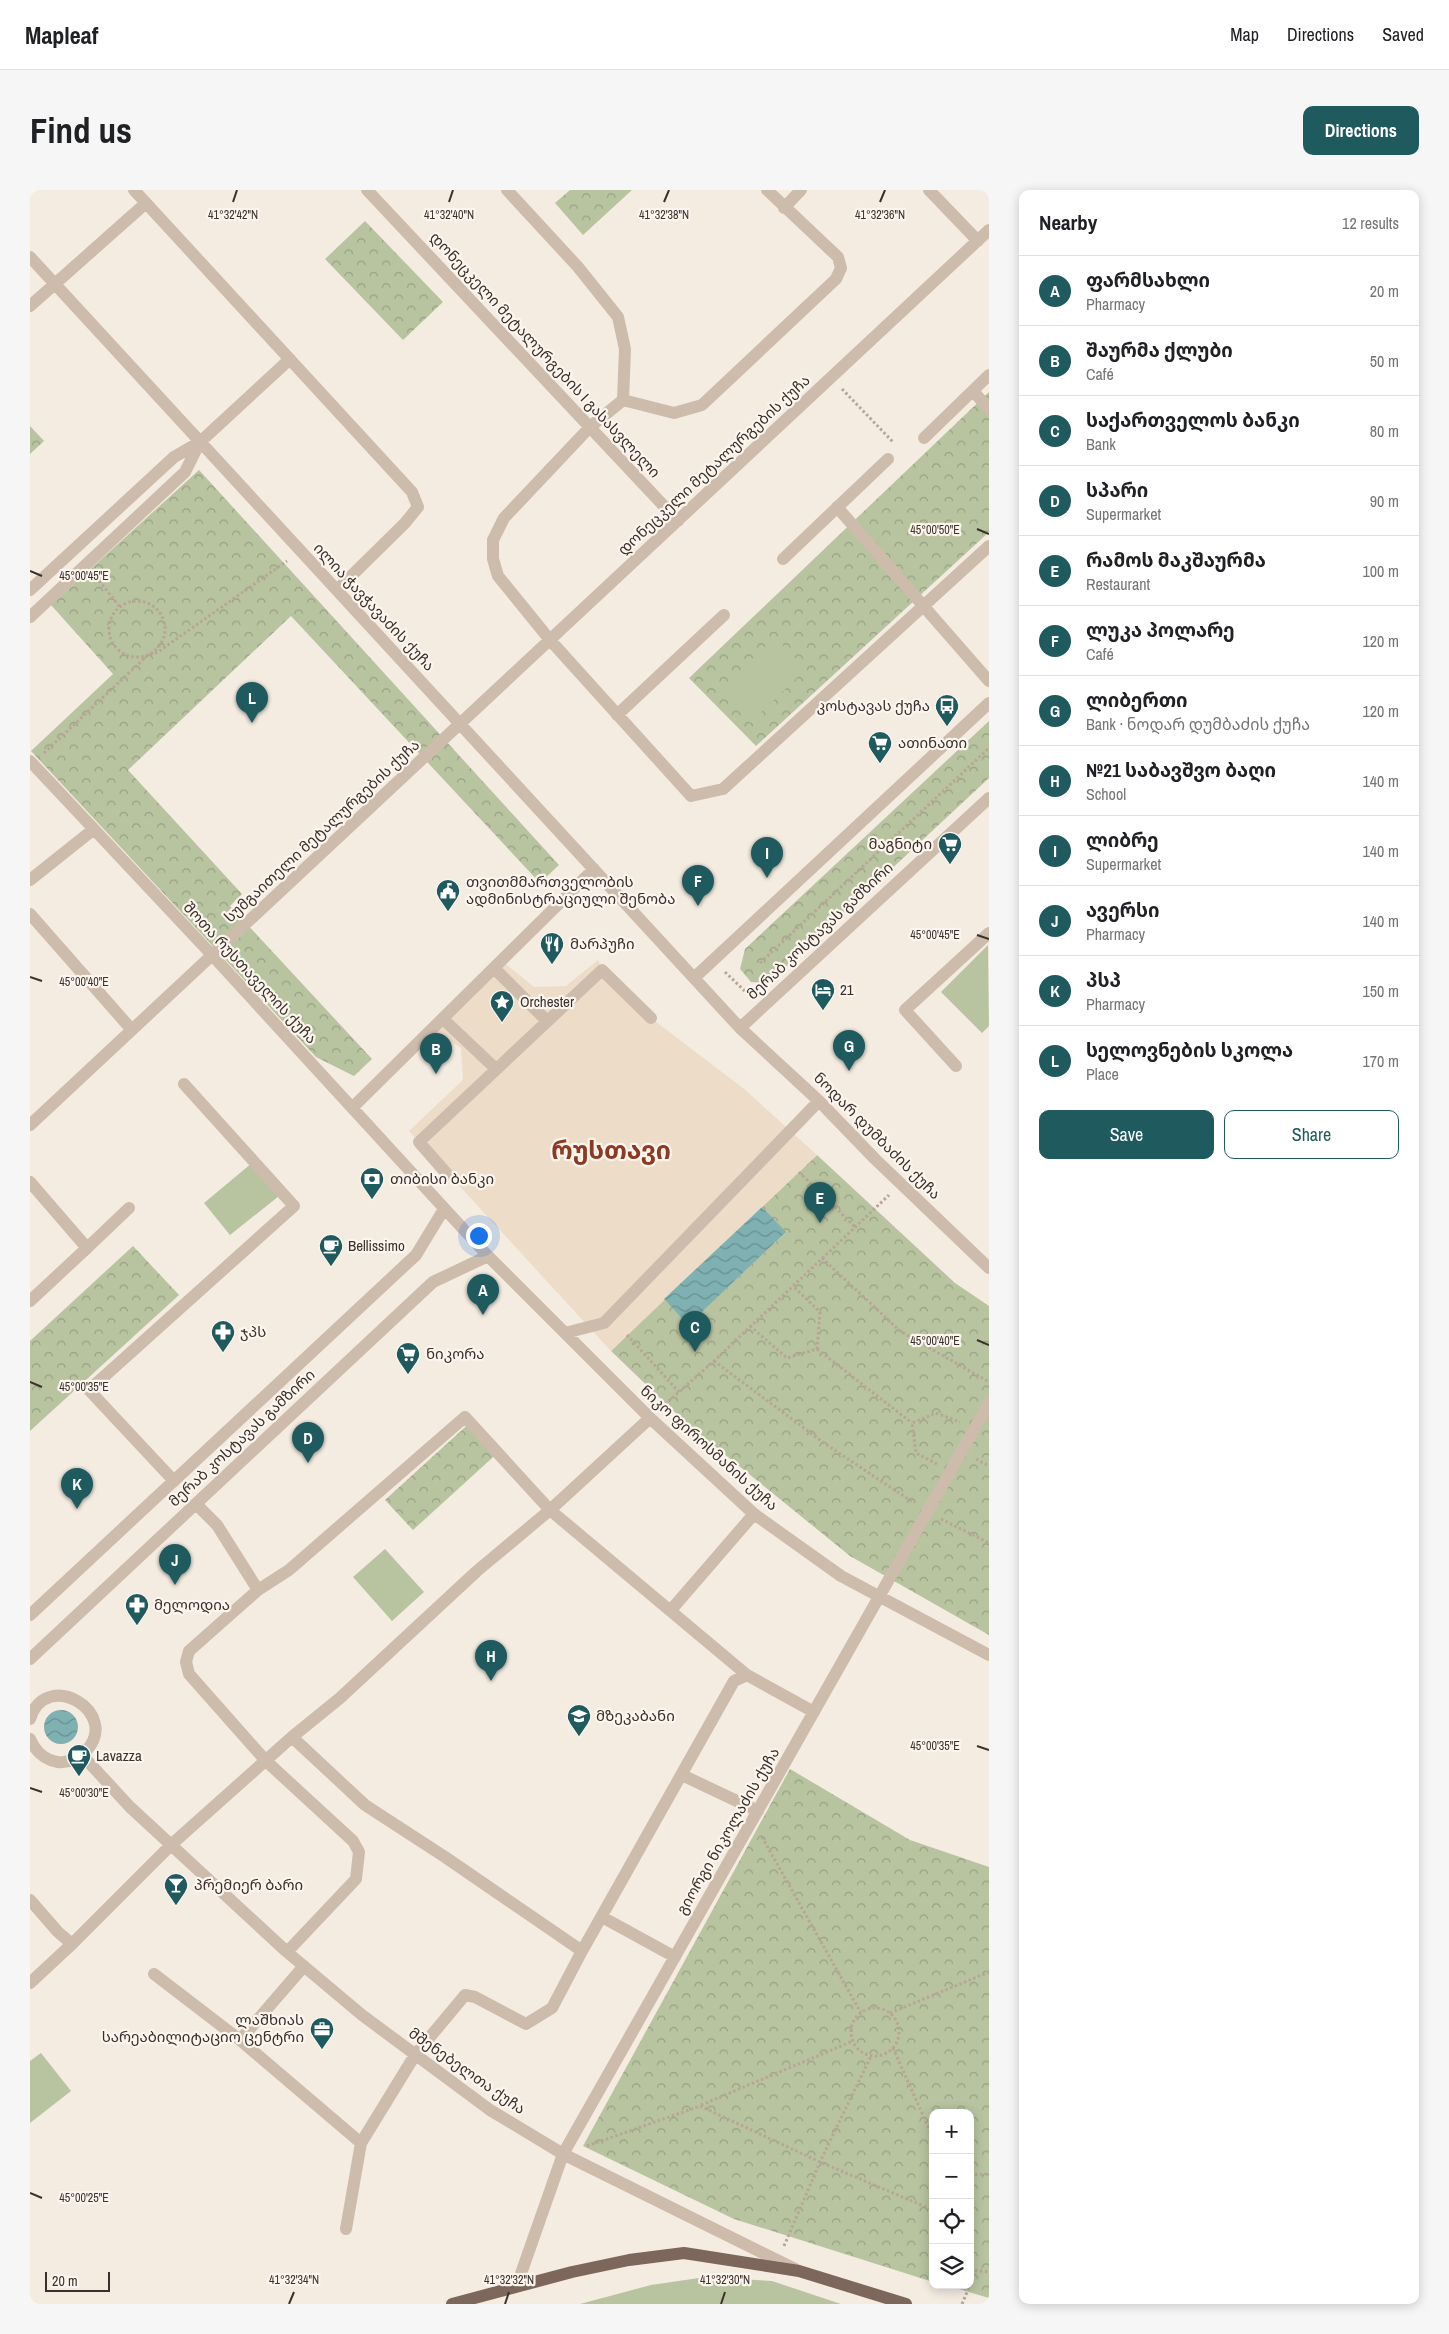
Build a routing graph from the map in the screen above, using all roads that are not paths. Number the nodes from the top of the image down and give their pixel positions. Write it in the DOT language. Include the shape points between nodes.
graph roads {
  1 [pos="134,190"];
  2 [pos="368,190"];
  3 [pos="507,190"];
  4 [pos="767,190"];
  5 [pos="801,190"];
  6 [pos="929,190"];
  7 [pos="146,203"];
  8 [pos="784,208"];
  9 [pos="989,230"];
  10 [pos="978,241"];
  11 [pos="30,257"];
  12 [pos="54,283"];
  13 [pos="30,306"];
  14 [pos="290,359"];
  15 [pos="989,375"];
  16 [pos="973,391"];
  17 [pos="623,400"];
  18 [pos="989,409"];
  19 [pos="590,427"];
  20 [pos="924,438"];
  21 [pos="200,442"];
  22 [pos="888,459"];
  23 [pos="837,507"];
  24 [pos="678,521"];
  25 [pos="989,546"];
  26 [pos="73,550"];
  27 [pos="783,558"];
  28 [pos="86,565"];
  29 [pos="30,590"];
  30 [pos="337,590"];
  31 [pos="924,606"];
  32 [pos="724,615"];
  33 [pos="30,617"];
  34 [pos="550,640"];
  35 [pos="989,680"];
  36 [pos="989,703"];
  37 [pos="617,715"];
  38 [pos="460,724"];
  39 [pos="31,763"];
  40 [pos="989,798"];
  41 [pos="94,829"];
  42 [pos="594,868"];
  43 [pos="30,880"];
  44 [pos="30,914"];
  45 [pos="989,933"];
  46 [pos="212,955"];
  47 [pos="494,968"];
  48 [pos="694,978"];
  49 [pos="652,1018"];
  50 [pos="443,1019"];
  51 [pos="547,1021"];
  52 [pos="740,1028"];
  53 [pos="132,1030"];
  54 [pos="956,1066"];
  55 [pos="496,1069"];
  56 [pos="184,1084"];
  57 [pos="819,1101"];
  58 [pos="352,1108"];
  59 [pos="30,1125"];
  60 [pos="447,1174"];
  61 [pos="32,1188"];
  62 [pos="129,1208"];
  63 [pos="444,1209"];
  64 [pos="86,1248"];
  65 [pos="488,1256"];
  66 [pos="987,1263"];
  67 [pos="30,1302"];
  68 [pos="564,1333"];
  69 [pos="989,1403"];
  70 [pos="650,1418"];
  71 [pos="174,1481"];
  72 [pos="196,1504"];
  73 [pos="550,1510"];
  74 [pos="754,1514"];
  75 [pos="258,1590"];
  76 [pos="880,1595"];
  77 [pos="671,1610"];
  78 [pos="30,1615"];
  79 [pos="989,1655"];
  80 [pos="30,1659"];
  81 [pos="748,1675"];
  82 [pos="33,1702"];
  83 [pos="814,1712"];
  84 [pos="30,1719"];
  85 [pos="292,1737"];
  86 [pos="30,1739"];
  87 [pos="82,1755"];
  88 [pos="266,1761"];
  89 [pos="682,1775"];
  90 [pos="755,1815"];
  91 [pos="172,1844"];
  92 [pos="30,1900"];
  93 [pos="602,1917"];
  94 [pos="72,1944"];
  95 [pos="582,1951"];
  96 [pos="287,1952"];
  97 [pos="675,1957"];
  98 [pos="304,1966"];
  99 [pos="154,1974"];
  100 [pos="30,1983"];
  101 [pos="240,2040"];
  102 [pos="415,2055"];
  103 [pos="361,2143"];
  104 [pos="563,2154"];
  105 [pos="346,2229"];
  106 [pos="799,2271"];
  107 [pos="517,2285"];
  108 [pos="452,2304"];
  109 [pos="906,2304"];
  1 -- 7 [label="street"];
  2 -- 19 [label="street, დონეცკელი მეტალურგების I გასასვლელი"];
  3 -- 17 [label="street" via="578,267 618,318 625,349"];
  4 -- 8 [label="street"];
  5 -- 8 [label="street"];
  6 -- 10 [label="street"];
  7 -- 12 [label="street"];
  7 -- 14 [label="street"];
  8 -- 17 [label="street" via="838,257 841,268 836,279 702,405 674,414"];
  9 -- 10 [label="street, დონეცკელი მეტალურგების ქუჩა"];
  10 -- 24 [label="street, დონეცკელი მეტალურგების ქუჩა"];
  11 -- 12 [label="street, ილია ჭავჭავაძის ქუჩა"];
  12 -- 13 [label="street"];
  12 -- 21 [label="street, ილია ჭავჭავაძის ქუჩა"];
  14 -- 21 [label="street"];
  14 -- 30 [label="street" via="412,492 418,507 406,523"];
  15 -- 16 [label="street"];
  16 -- 18 [label="street"];
  16 -- 20 [label="street"];
  17 -- 19 [label="street"];
  19 -- 24 [label="street, დონეცკელი მეტალურგების I გასასვლელი"];
  19 -- 34 [label="street" via="504,518 493,540 493,559 498,576"];
  21 -- 26 [label="street" via="174,456"];
  21 -- 28 [label="street" via="185,472"];
  21 -- 30 [label="street, ილია ჭავჭავაძის ქუჩა"];
  22 -- 23 [label="street"];
  23 -- 27 [label="street"];
  23 -- 31 [label="street"];
  24 -- 34 [label="street, დონეცკელი მეტალურგების ქუჩა"];
  25 -- 31 [label="street"];
  26 -- 28 [label="street"];
  26 -- 29 [label="street"];
  28 -- 33 [label="street"];
  30 -- 38 [label="street, ილია ჭავჭავაძის ქუჩა"];
  31 -- 35 [label="street"];
  31 -- 37 [label="street" via="723,789 691,796"];
  32 -- 37 [label="street"];
  34 -- 37 [label="street"];
  34 -- 38 [label="street, დონეცკელი მეტალურგების ქუჩა"];
  36 -- 48 [label="street"];
  38 -- 42 [label="street, ილია ჭავჭავაძის ქუჩა"];
  38 -- 46 [label="street, სუმგაითელი მეტალურგების ქუჩა"];
  39 -- 41 [label="street, შოთა რუსთაველის ქუჩა"];
  40 -- 52 [label="street, მერაბ კოსტავას გამზირი"];
  41 -- 43 [label="street"];
  41 -- 46 [label="street, შოთა რუსთაველის ქუჩა"];
  42 -- 47 [label="street"];
  42 -- 48 [label="street, ილია ჭავჭავაძის ქუჩა"];
  44 -- 53 [label="street"];
  45 -- 54 [label="street" via="905,1010"];
  46 -- 53 [label="street, სუმგაითელი მეტალურგების ქუჩა"];
  46 -- 58 [label="street, შოთა რუსთაველის ქუჩა"];
  47 -- 50 [label="street"];
  47 -- 51 [label="street"];
  48 -- 52 [label="street, ნოდარ დუმბაძის ქუჩა"];
  49 -- 51 [label="street" via="602,970"];
  50 -- 55 [label="street"];
  50 -- 58 [label="street"];
  51 -- 55 [label="street"];
  52 -- 57 [label="street, ნოდარ დუმბაძის ქუჩა"];
  53 -- 59 [label="street, სუმგაითელი მეტალურგების ქუჩა"];
  55 -- 60 [label="street" via="419,1142"];
  56 -- 71 [label="street" via="294,1206 89,1390"];
  57 -- 66 [label="street, ნოდარ დუმბაძის ქუჩა" via="901,1184"];
  57 -- 68 [label="street" via="604,1323"];
  58 -- 63 [label="street, შოთა რუსთაველის ქუჩა"];
  61 -- 64 [label="street"];
  62 -- 64 [label="street"];
  63 -- 65 [label="street, შოთა რუსთაველის ქუჩა"];
  63 -- 71 [label="street, მერაბ კოსტავას გამზირი" via="416,1255"];
  64 -- 67 [label="street"];
  65 -- 68 [label="street, ნიკო ფიროსმანის ქუჩა"];
  65 -- 72 [label="street, მერაბ კოსტავას გამზირი" via="433,1282"];
  68 -- 70 [label="street, ნიკო ფიროსმანის ქუჩა"];
  69 -- 76 [label="street, გიორგი ნიკოლაძის ქუჩა"];
  70 -- 73 [label="street"];
  70 -- 74 [label="street, ნიკო ფიროსმანის ქუჩა"];
  71 -- 78 [label="street, მერაბ კოსტავას გამზირი"];
  72 -- 75 [label="street" via="217,1525"];
  72 -- 80 [label="street, მერაბ კოსტავას გამზირი"];
  73 -- 75 [label="street" via="466,1417 289,1570"];
  73 -- 77 [label="street"];
  73 -- 85 [label="street"];
  74 -- 76 [label="street, ნიკო ფიროსმანის ქუჩა" via="842,1576"];
  74 -- 77 [label="street"];
  75 -- 88 [label="street" via="189,1651 186,1662 189,1674"];
  76 -- 79 [label="street, ნიკო ფიროსმანის ქუჩა"];
  76 -- 83 [label="street, გიორგი ნიკოლაძის ქუჩა"];
  77 -- 81 [label="street"];
  81 -- 83 [label="street"];
  81 -- 89 [label="street" via="734,1681"];
  82 -- 84 [label="street"];
  82 -- 87 [label="street" via="66,1696 86,1706 92,1715 94,1737"];
  83 -- 90 [label="street, გიორგი ნიკოლაძის ქუჩა"];
  85 -- 88 [label="street"];
  85 -- 95 [label="street" via="365,1805"];
  86 -- 87 [label="street" via="41,1755 50,1760 67,1761"];
  87 -- 91 [label="street, მშენებელთა ქუჩა" via="130,1806"];
  88 -- 91 [label="street"];
  88 -- 96 [label="street" via="353,1841 359,1852 356,1879"];
  89 -- 90 [label="street"];
  89 -- 93 [label="street"];
  90 -- 97 [label="street, გიორგი ნიკოლაძის ქუჩა"];
  91 -- 94 [label="street"];
  91 -- 96 [label="street, მშენებელთა ქუჩა"];
  92 -- 94 [label="street"];
  93 -- 95 [label="street"];
  93 -- 97 [label="street"];
  94 -- 100 [label="street"];
  95 -- 102 [label="street" via="552,2008 540,2016 526,2024 465,1995"];
  96 -- 98 [label="street, მშენებელთა ქუჩა"];
  97 -- 104 [label="street, გიორგი ნიკოლაძის ქუჩა"];
  98 -- 101 [label="street"];
  98 -- 102 [label="street, მშენებელთა ქუჩა"];
  99 -- 101 [label="street"];
  101 -- 103 [label="street"];
  102 -- 103 [label="street"];
  102 -- 104 [label="street, მშენებელთა ქუჩა" via="490,2110"];
  103 -- 105 [label="street"];
  104 -- 106 [label="street, მშენებელთა ქუჩა"];
  104 -- 107 [label="street, გიორგი ნიკოლაძის ქუჩა"];
  106 -- 107 [label="main road" via="684,2253 629,2260"];
  106 -- 109 [label="main road, მშენებელთა ქუჩა"];
  107 -- 108 [label="main road"];
}
